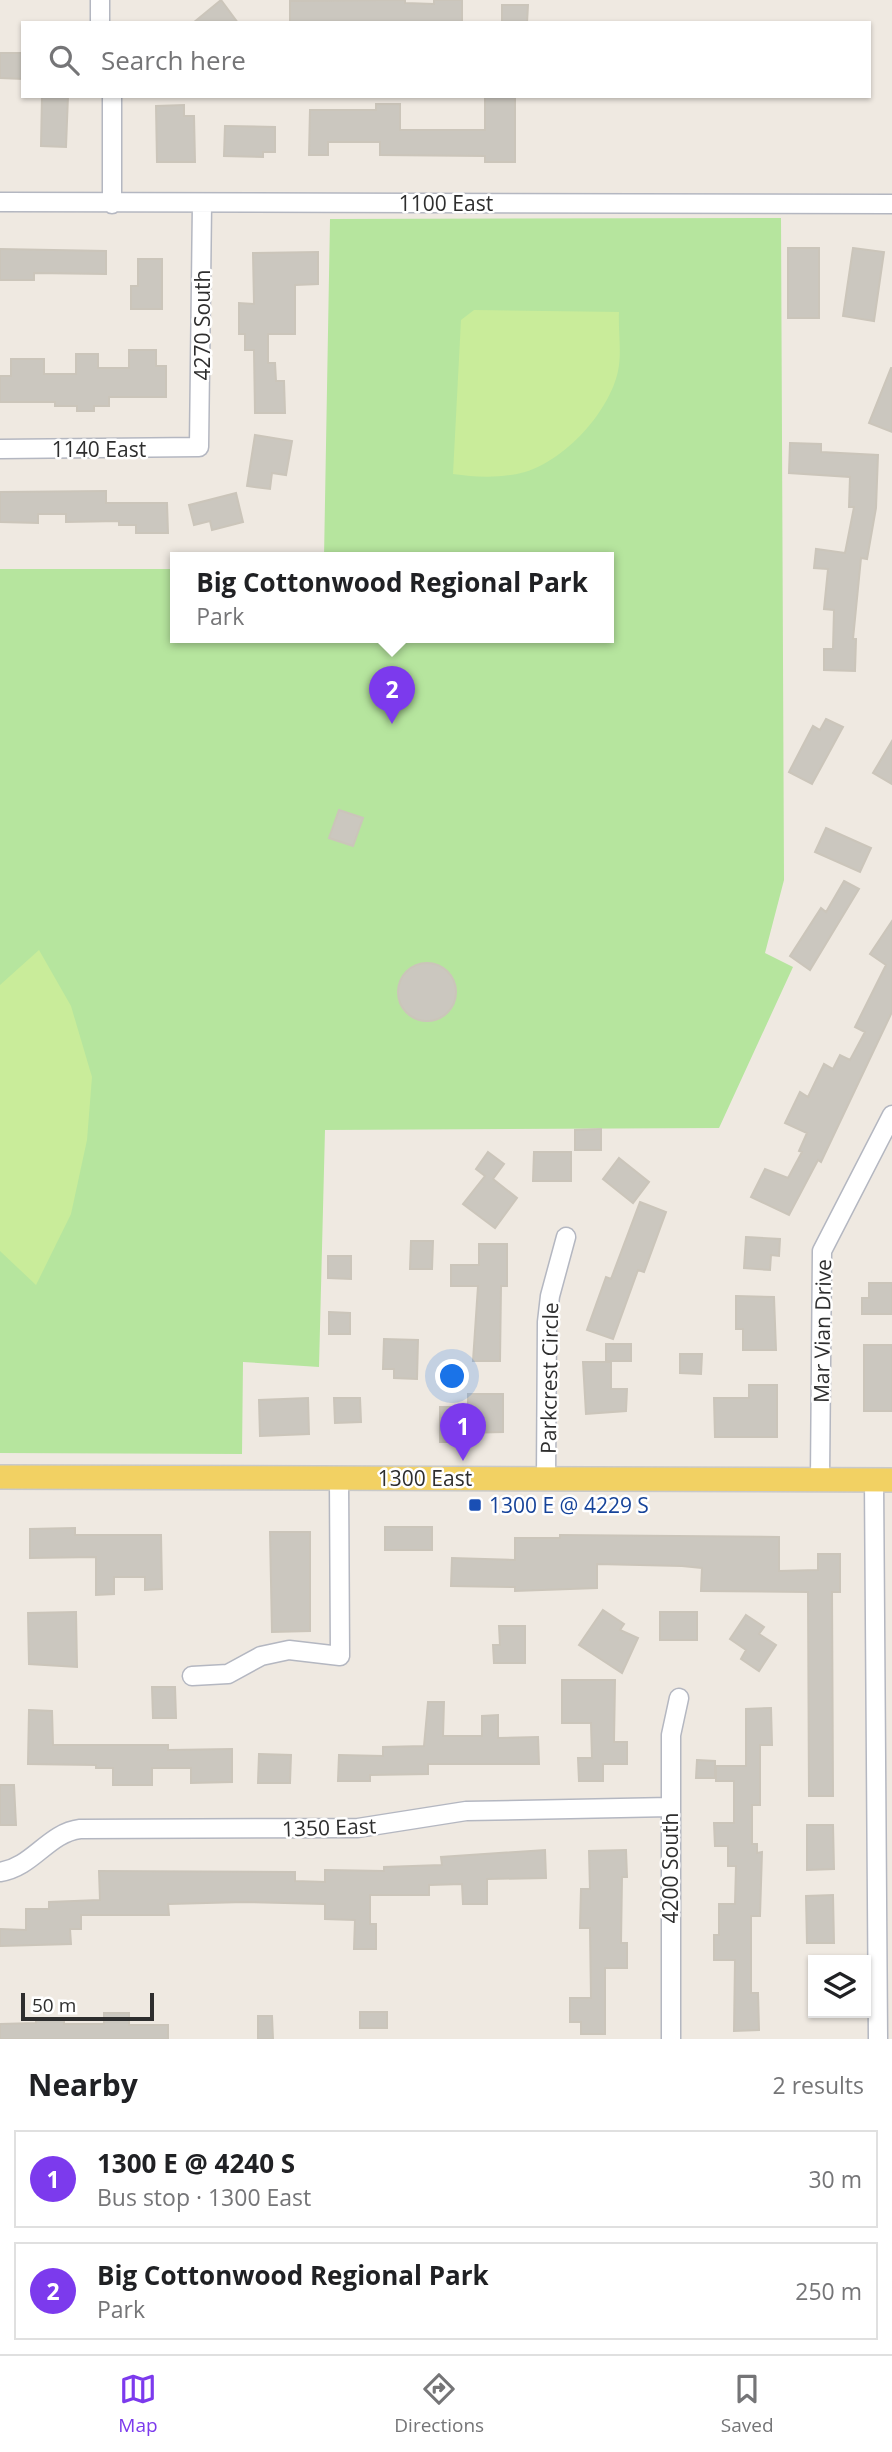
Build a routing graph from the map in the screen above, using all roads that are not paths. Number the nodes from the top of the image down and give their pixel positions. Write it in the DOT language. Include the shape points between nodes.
graph roads {
  1 [pos="100,0"];
  2 [pos="100,21"];
  3 [pos="112,98"];
  4 [pos="0,202"];
  5 [pos="112,204"];
  6 [pos="202,204"];
  7 [pos="892,204"];
  8 [pos="199,447"];
  9 [pos="0,449"];
  10 [pos="892,1115"];
  11 [pos="566,1237"];
  12 [pos="0,1477"];
  13 [pos="339,1478"];
  14 [pos="546,1479"];
  15 [pos="820,1479"];
  16 [pos="883,1480"];
  17 [pos="192,1675"];
  18 [pos="679,1698"];
  19 [pos="670,1807"];
  20 [pos="0,1872"];
  21 [pos="671,2039"];
  22 [pos="878,2039"];
  1 -- 2 [label="street"];
  3 -- 5 [label="street"];
  4 -- 5 [label="street, 1100 East"];
  5 -- 6 [label="street, 1100 East"];
  6 -- 7 [label="street, 1100 East"];
  6 -- 8 [label="street, 4270 South"];
  8 -- 9 [label="street, 1140 East"];
  10 -- 15 [label="street, Mar Vian Drive" via="822,1251"];
  11 -- 14 [label="street, Parkcrest Circle" via="547,1322"];
  12 -- 13 [label="main road, 1300 East"];
  13 -- 14 [label="main road, 1300 East"];
  13 -- 17 [label="street" via="340,1656 289,1650 261,1656 228,1674"];
  14 -- 15 [label="main road, 1300 East"];
  15 -- 16 [label="main road, 1300 East"];
  16 -- 22 [label="street"];
  18 -- 19 [label="street, 4200 South" via="671,1735"];
  19 -- 20 [label="street, 1350 East" via="466,1811 346,1829 80,1829 58,1835 27,1863"];
  19 -- 21 [label="street, 4200 South"];
}
